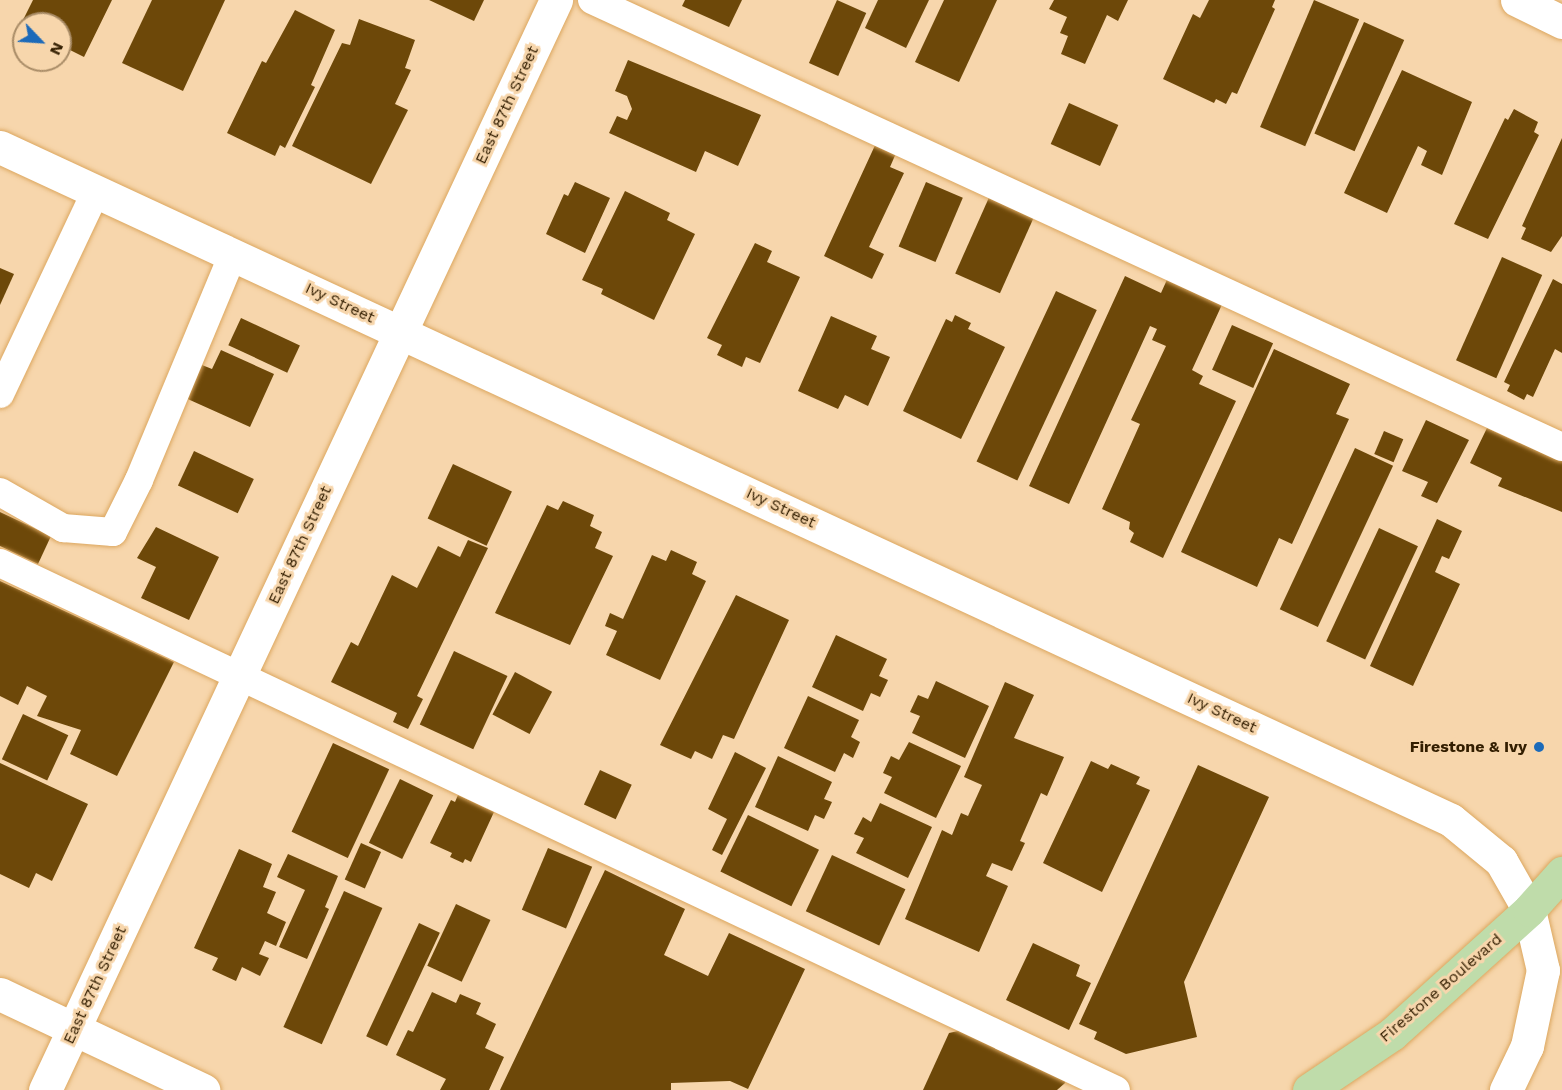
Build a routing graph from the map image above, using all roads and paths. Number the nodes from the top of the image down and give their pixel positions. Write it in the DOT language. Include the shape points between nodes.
graph roads {
  1 [pos="556,0"];
  2 [pos="592,0"];
  3 [pos="1517,0"];
  4 [pos="1562,22"];
  5 [pos="0,147"];
  6 [pos="96,191"];
  7 [pos="233,254"];
  8 [pos="401,331"];
  9 [pos="0,394"];
  10 [pos="1562,447"];
  11 [pos="0,492"];
  12 [pos="0,563"];
  13 [pos="240,674"];
  14 [pos="1562,873"];
  15 [pos="1529,910"];
  16 [pos="0,994"];
  17 [pos="75,1028"];
  18 [pos="45,1090"];
  19 [pos="203,1090"];
  20 [pos="1116,1090"];
  21 [pos="1309,1090"];
  22 [pos="1506,1090"];
  1 -- 8 [label="street, East 87th Street"];
  2 -- 10 [label="lane"];
  3 -- 4 [label="street"];
  5 -- 6 [label="street, Ivy Street"];
  6 -- 7 [label="street, Ivy Street"];
  6 -- 9 [label="lane"];
  7 -- 8 [label="street, Ivy Street"];
  7 -- 11 [label="lane" via="114,532 63,528"];
  8 -- 13 [label="street, East 87th Street"];
  8 -- 15 [label="street, Ivy Street" via="1451,820 1501,861"];
  12 -- 13 [label="lane"];
  13 -- 17 [label="street, East 87th Street"];
  13 -- 20 [label="lane"];
  14 -- 15 [label="main road, Firestone Boulevard"];
  15 -- 21 [label="main road, Firestone Boulevard" via="1392,1034"];
  15 -- 22 [label="street, Ivy Street" via="1543,970 1527,1046"];
  16 -- 17 [label="street"];
  17 -- 18 [label="street, East 87th Street"];
  17 -- 19 [label="street"];
}
